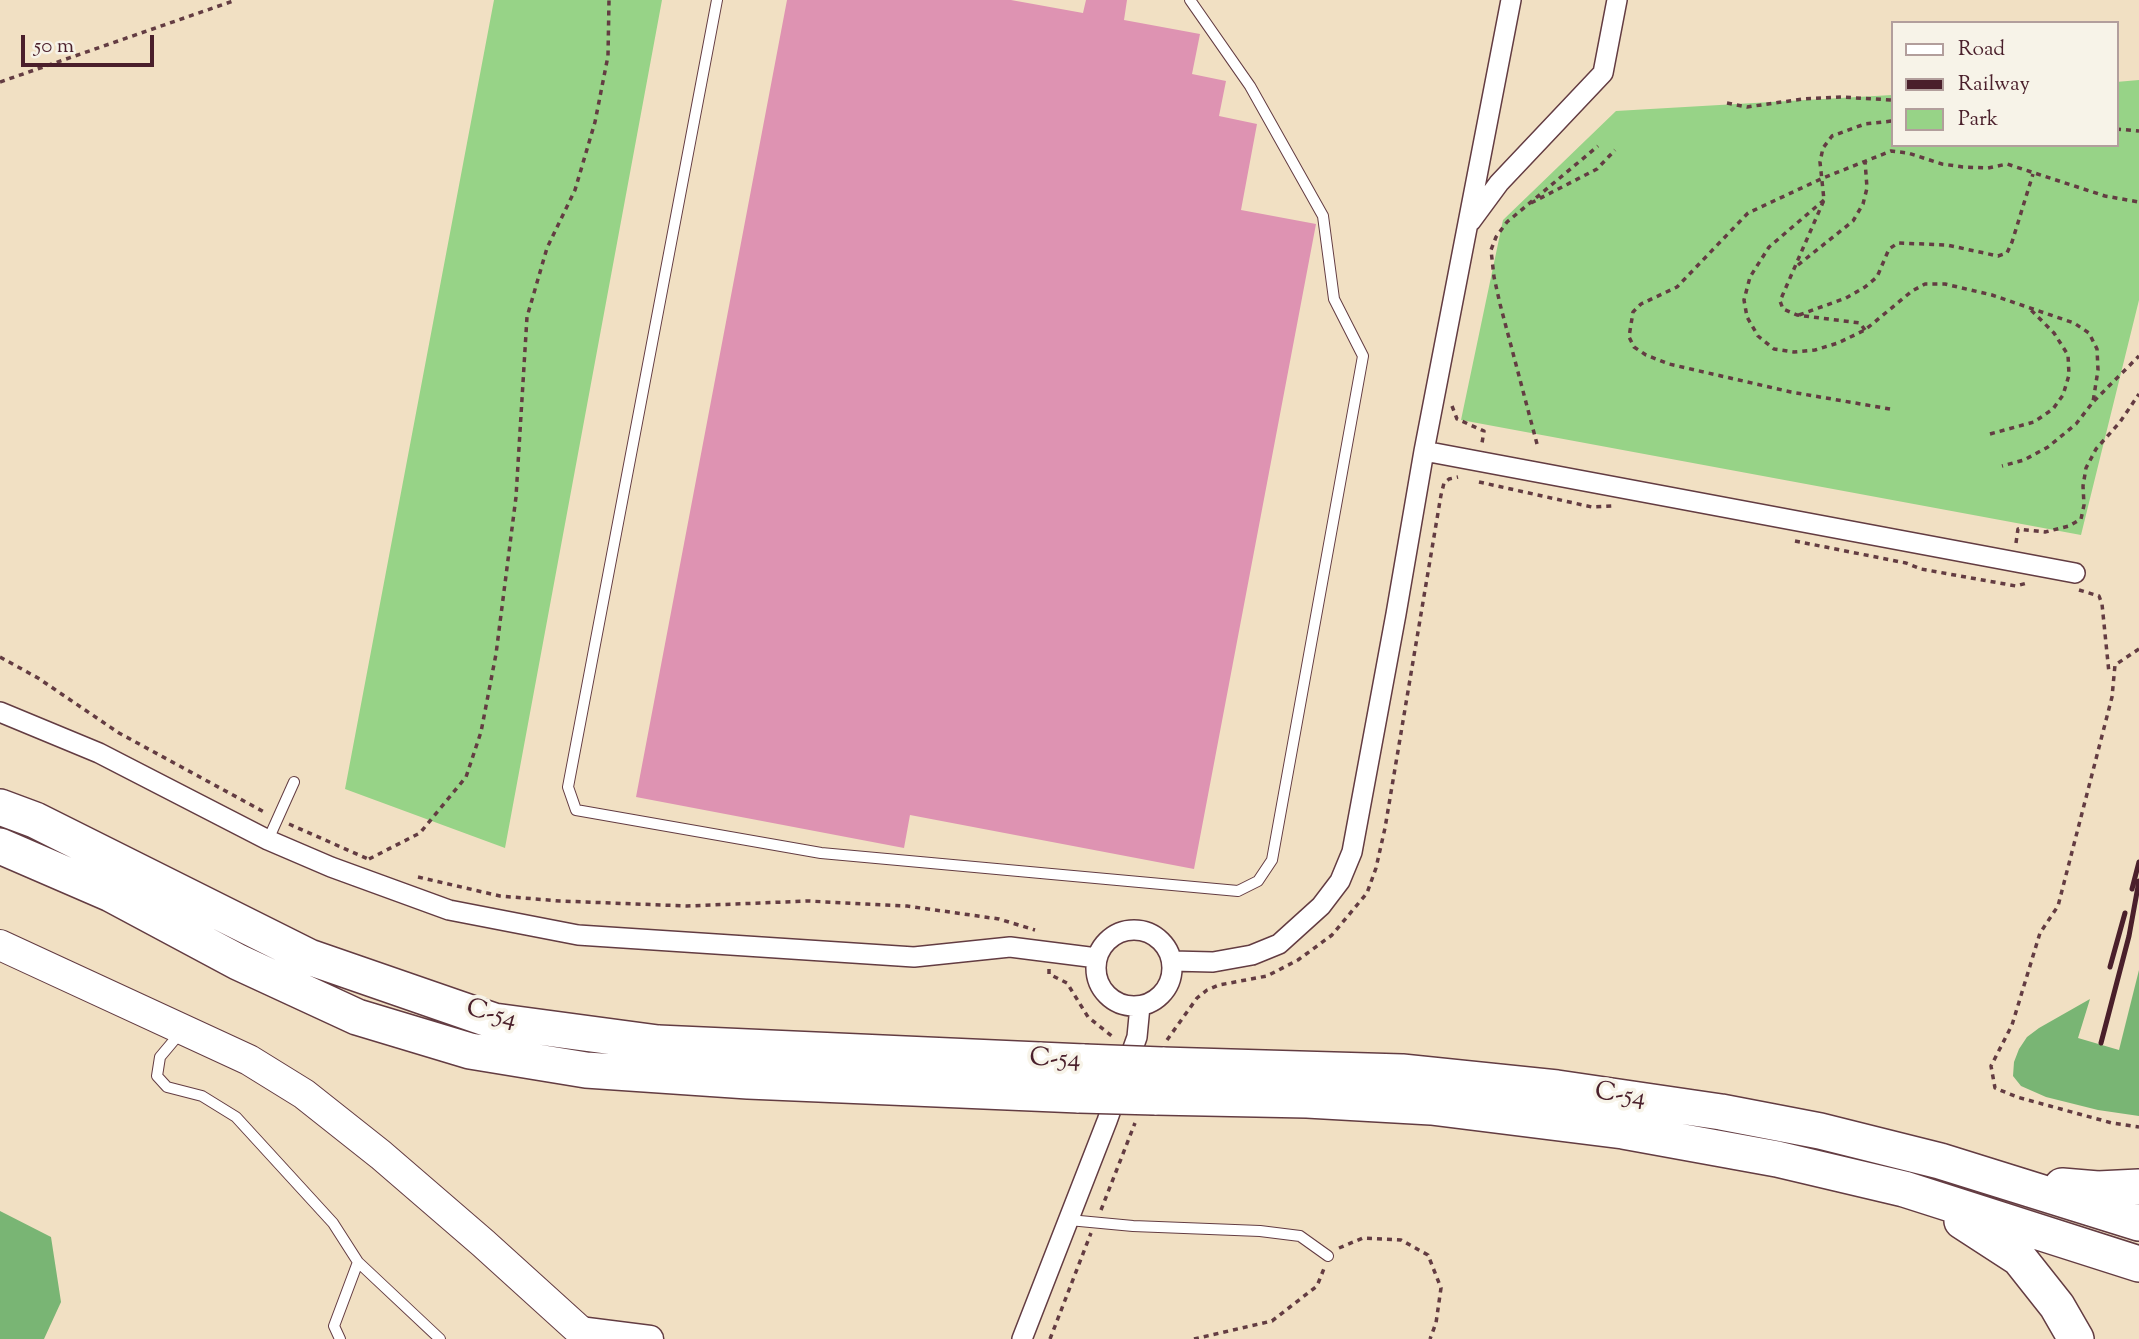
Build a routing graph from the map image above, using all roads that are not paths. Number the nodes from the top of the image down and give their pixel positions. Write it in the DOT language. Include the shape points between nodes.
graph roads {
  1 [pos="717,0"];
  2 [pos="1190,0"];
  3 [pos="1511,0"];
  4 [pos="1617,0"];
  5 [pos="1468,224"];
  6 [pos="1424,451"];
  7 [pos="2072,580"];
  8 [pos="0,712"];
  9 [pos="294,782"];
  10 [pos="0,807"];
  11 [pos="268,839"];
  12 [pos="0,846"];
  13 [pos="0,945"];
  14 [pos="1097,958"];
  15 [pos="1172,961"];
  16 [pos="1140,1006"];
  17 [pos="183,1029"];
  18 [pos="1082,1079"];
  19 [pos="1154,1082"];
  20 [pos="2006,1182"];
  21 [pos="2139,1187"];
  22 [pos="1904,1189"];
  23 [pos="1069,1220"];
  24 [pos="2139,1223"];
  25 [pos="1328,1256"];
  26 [pos="358,1262"];
  27 [pos="2139,1264"];
  28 [pos="584,1335"];
  29 [pos="340,1339"];
  30 [pos="440,1339"];
  31 [pos="650,1339"];
  32 [pos="1022,1339"];
  33 [pos="2076,1339"];
  1 -- 2 [label="lane" via="568,787 576,810 821,853 1238,891 1258,881 1272,860 1363,355 1334,299 1323,216 1250,86"];
  3 -- 5 [label="street"];
  4 -- 5 [label="street" via="1603,74 1499,183"];
  5 -- 6 [label="street"];
  6 -- 7 [label="street"];
  6 -- 15 [label="street" via="1352,852 1340,881 1321,906 1279,944 1252,956"];
  8 -- 11 [label="street" via="99,753"];
  9 -- 11 [label="lane"];
  10 -- 18 [label="highway, C-54 / C-54" via="35,820 309,957 495,1021 658,1043"];
  11 -- 14 [label="street" via="449,910 578,935 914,957 1010,947"];
  12 -- 18 [label="highway, C-54 / C-54" via="111,894 238,962 357,1017 470,1051 586,1070 748,1081"];
  13 -- 17 [label="main road"];
  14 -- 15 [label="street" via="1111,937 1135,930 1159,939"];
  14 -- 16 [label="street" via="1096,971 1105,993 1127,1006"];
  15 -- 16 [label="street" via="1172,973 1161,995"];
  16 -- 23 [label="street" via="1138,1037"];
  17 -- 26 [label="lane" via="160,1057 157,1076 167,1087 202,1096 236,1117 332,1223"];
  17 -- 28 [label="main road" via="249,1060 304,1094 382,1155"];
  18 -- 19 [label="highway, C-54 / C-54, bridge"];
  19 -- 20 [label="highway, C-54 / C-54" via="1402,1072 1557,1087 1820,1131"];
  19 -- 22 [label="highway, C-54" via="1307,1100 1431,1107 1623,1131 1777,1159"];
  20 -- 21 [label="highway" via="2098,1189"];
  20 -- 24 [label="highway, C-54 / C-54"];
  22 -- 27 [label="highway, C-54"];
  22 -- 33 [label="highway" via="2019,1258"];
  23 -- 25 [label="lane" via="1300,1236"];
  23 -- 32 [label="street"];
  26 -- 29 [label="lane" via="334,1326"];
  26 -- 30 [label="lane"];
  28 -- 31 [label="main road"];
}
